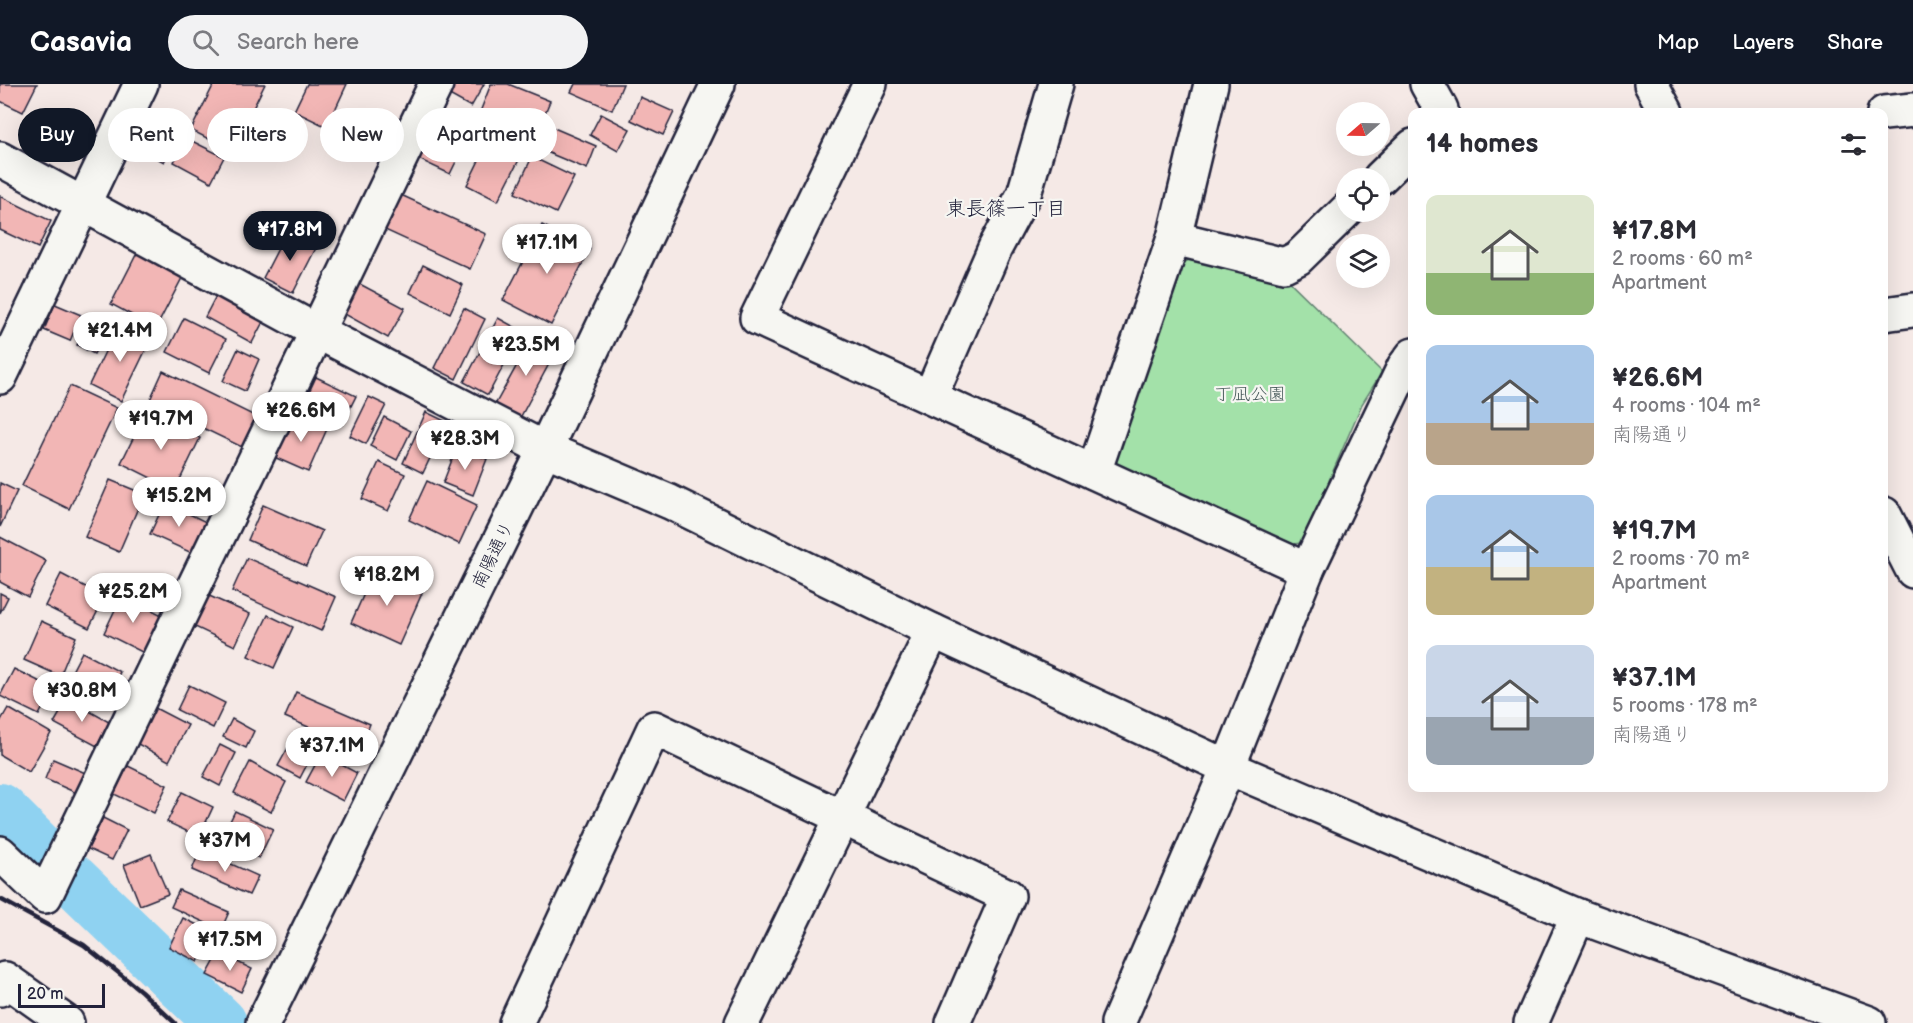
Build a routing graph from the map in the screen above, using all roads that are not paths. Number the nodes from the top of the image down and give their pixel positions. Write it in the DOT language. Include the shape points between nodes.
graph roads {
  1 [pos="141,84"];
  2 [pos="436,84"];
  3 [pos="718,84"];
  4 [pos="870,84"];
  5 [pos="1056,84"];
  6 [pos="1211,84"];
  7 [pos="1427,84"];
  8 [pos="1651,84"];
  9 [pos="1440,108"];
  10 [pos="1664,108"];
  11 [pos="1913,110"];
  12 [pos="1888,113"];
  13 [pos="1408,151"];
  14 [pos="0,159"];
  15 [pos="1390,168"];
  16 [pos="84,205"];
  17 [pos="1336,221"];
  18 [pos="1174,238"];
  19 [pos="1913,309"];
  20 [pos="1888,313"];
  21 [pos="318,332"];
  22 [pos="1408,362"];
  23 [pos="0,377"];
  24 [pos="930,397"];
  25 [pos="545,449"];
  26 [pos="1094,472"];
  27 [pos="1913,507"];
  28 [pos="1888,511"];
  29 [pos="1888,520"];
  30 [pos="1307,570"];
  31 [pos="1913,571"];
  32 [pos="933,631"];
  33 [pos="1227,767"];
  34 [pos="843,817"];
  35 [pos="0,853"];
  36 [pos="1578,916"];
  37 [pos="2,982"];
  38 [pos="67,1023"];
  39 [pos="263,1023"];
  40 [pos="516,1023"];
  41 [pos="742,1023"];
  42 [pos="953,1023"];
  43 [pos="1118,1023"];
  44 [pos="1531,1023"];
  45 [pos="1869,1023"];
  1 -- 16 [label="street"];
  2 -- 21 [label="street"];
  3 -- 25 [label="street, 南陽通り"];
  4 -- 24 [label="street" via="757,318"];
  5 -- 24 [label="street" via="1024,194 995,248"];
  6 -- 18 [label="street"];
  7 -- 9 [label="street"];
  8 -- 10 [label="street"];
  11 -- 12 [label="street"];
  13 -- 15 [label="street"];
  14 -- 16 [label="street"];
  16 -- 21 [label="street"];
  16 -- 23 [label="street"];
  17 -- 18 [label="street" via="1298,258 1284,265"];
  18 -- 26 [label="street"];
  19 -- 20 [label="street"];
  21 -- 25 [label="street"];
  21 -- 35 [label="street" via="45,896"];
  22 -- 30 [label="street"];
  24 -- 26 [label="street"];
  25 -- 32 [label="street" via="670,502"];
  25 -- 39 [label="street, 南陽通り"];
  26 -- 30 [label="street"];
  27 -- 28 [label="street"];
  29 -- 31 [label="street"];
  30 -- 33 [label="street"];
  32 -- 33 [label="street"];
  32 -- 34 [label="street"];
  33 -- 36 [label="street"];
  33 -- 43 [label="street"];
  34 -- 40 [label="street" via="654,728"];
  34 -- 41 [label="street"];
  34 -- 42 [label="street" via="1008,896"];
  36 -- 44 [label="street"];
  36 -- 45 [label="street"];
  37 -- 38 [label="street"];
}
